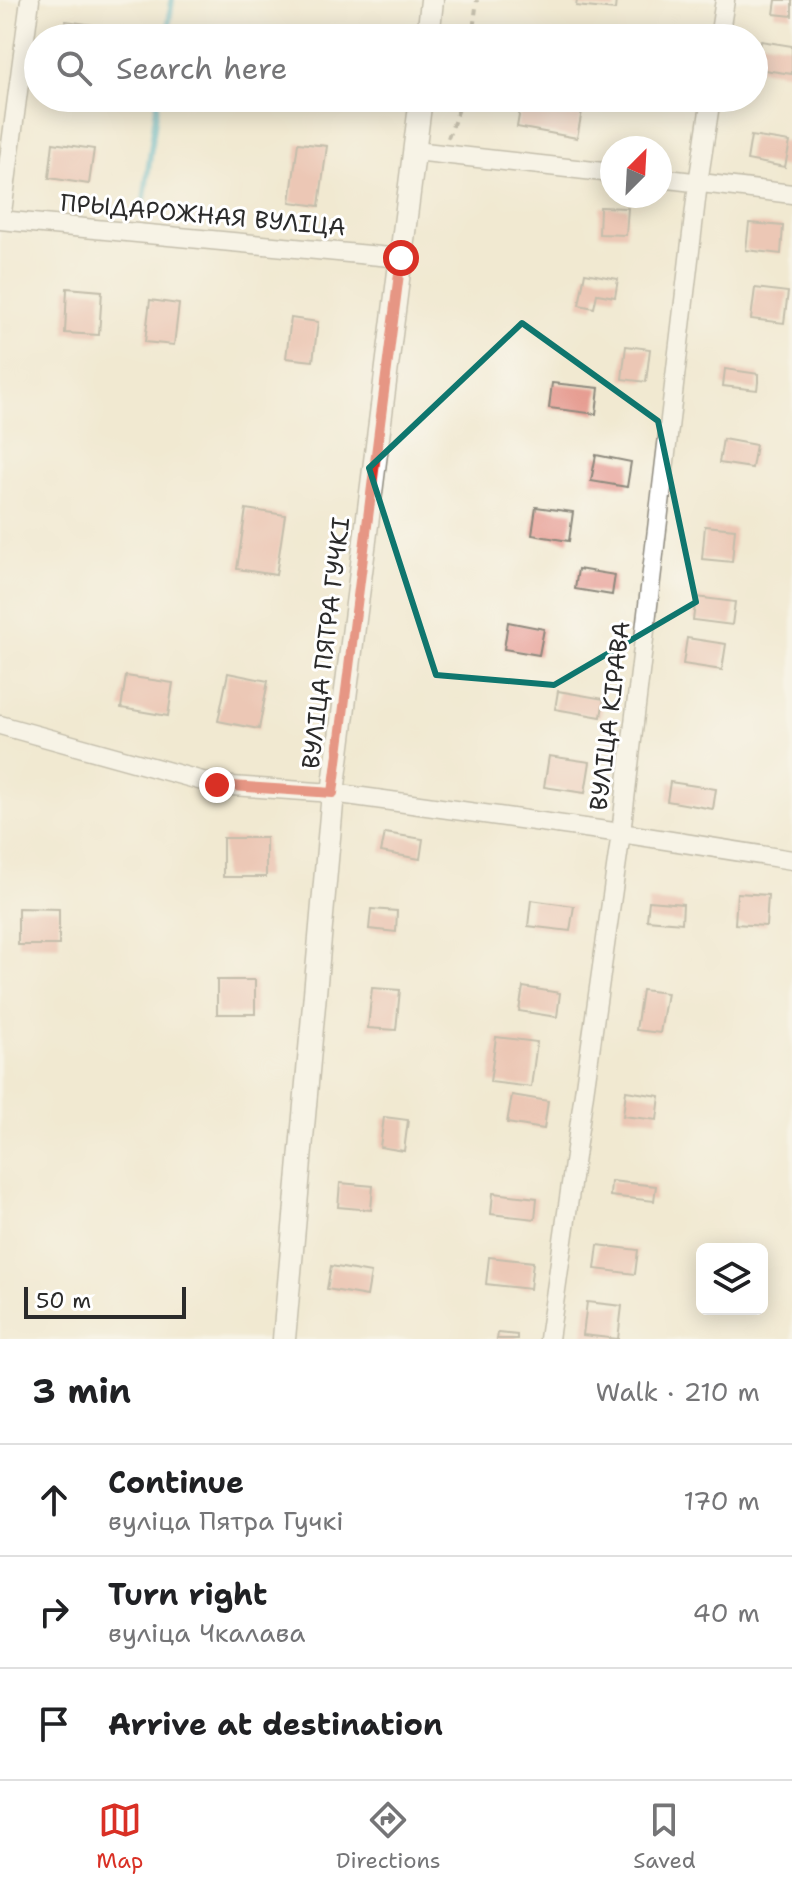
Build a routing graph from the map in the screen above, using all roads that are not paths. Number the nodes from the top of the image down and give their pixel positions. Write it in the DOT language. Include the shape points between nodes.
graph roads {
  1 [pos="30,0"];
  2 [pos="432,0"];
  3 [pos="725,0"];
  4 [pos="27,24"];
  5 [pos="429,24"];
  6 [pos="721,24"];
  7 [pos="24,44"];
  8 [pos="419,112"];
  9 [pos="709,112"];
  10 [pos="415,151"];
  11 [pos="600,172"];
  12 [pos="672,180"];
  13 [pos="698,183"];
  14 [pos="792,194"];
  15 [pos="0,220"];
  16 [pos="401,258"];
  17 [pos="0,725"];
  18 [pos="333,793"];
  19 [pos="621,833"];
  20 [pos="792,860"];
  21 [pos="284,1339"];
  22 [pos="549,1339"];
  1 -- 4 [label="street"];
  2 -- 5 [label="street"];
  3 -- 6 [label="street"];
  7 -- 15 [label="street"];
  8 -- 10 [label="street, ВУЛІЦА ПЯТРА ГУЧКІ"];
  9 -- 13 [label="street, ВУЛІЦА КІРАВА"];
  10 -- 11 [label="street"];
  10 -- 16 [label="street, ВУЛІЦА ПЯТРА ГУЧКІ"];
  12 -- 13 [label="street"];
  13 -- 14 [label="street"];
  13 -- 19 [label="street, ВУЛІЦА КІРАВА"];
  15 -- 16 [label="street, ПРЫДАРОЖНАЯ ВУЛІЦА"];
  16 -- 18 [label="street, ВУЛІЦА ПЯТРА ГУЧКІ"];
  17 -- 18 [label="street" via="217,785"];
  18 -- 19 [label="street"];
  18 -- 21 [label="street, ВУЛІЦА ПЯТРА ГУЧКІ"];
  19 -- 20 [label="street"];
  19 -- 22 [label="street, ВУЛІЦА КІРАВА"];
}
